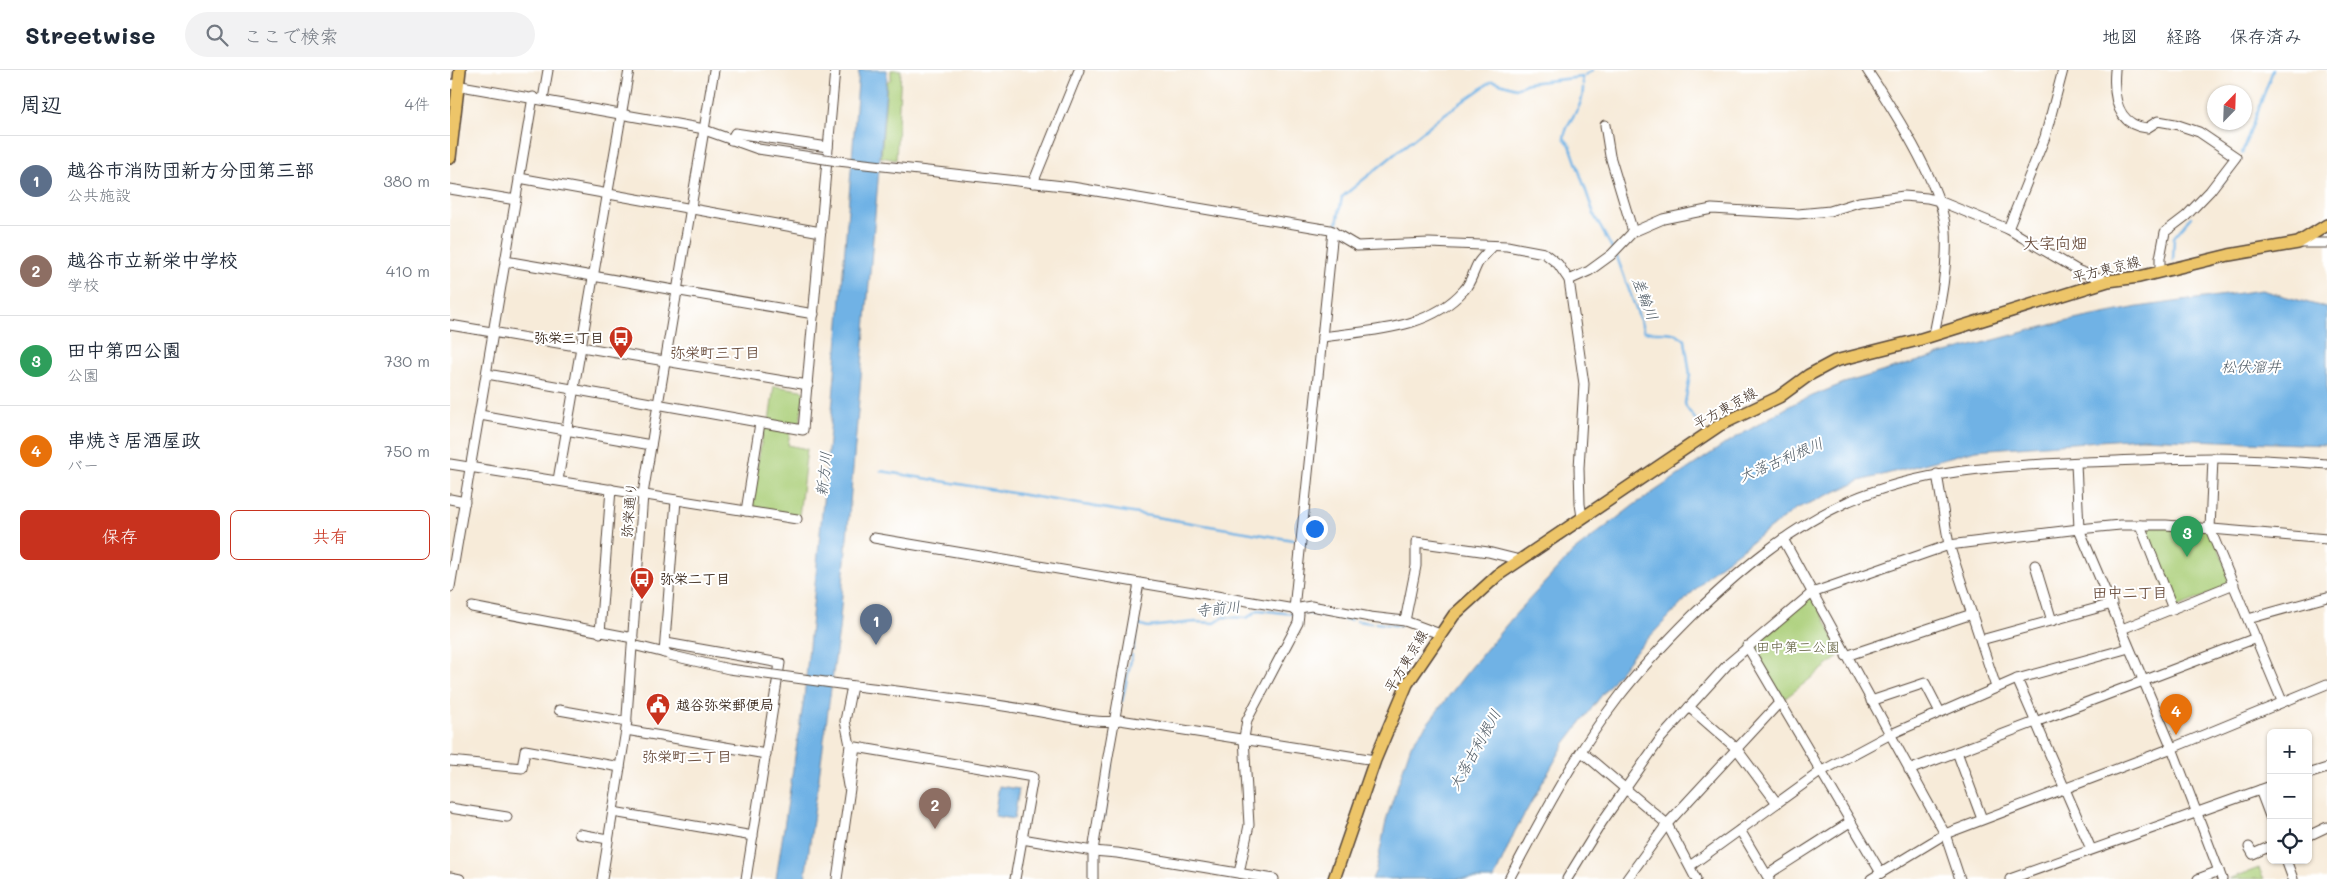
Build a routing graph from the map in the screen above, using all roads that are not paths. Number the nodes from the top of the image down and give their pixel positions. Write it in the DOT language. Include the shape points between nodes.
graph roads {
  1 [pos="460,70"];
  2 [pos="548,70"];
  3 [pos="629,70"];
  4 [pos="714,70"];
  5 [pos="835,70"];
  6 [pos="1079,70"];
  7 [pos="1867,70"];
  8 [pos="2063,70"];
  9 [pos="2115,70"];
  10 [pos="454,85"];
  11 [pos="533,97"];
  12 [pos="543,99"];
  13 [pos="622,113"];
  14 [pos="1605,125"];
  15 [pos="705,130"];
  16 [pos="731,140"];
  17 [pos="828,147"];
  18 [pos="450,158"];
  19 [pos="519,178"];
  20 [pos="1033,183"];
  21 [pos="450,188"];
  22 [pos="607,194"];
  23 [pos="516,200"];
  24 [pos="1939,201"];
  25 [pos="691,209"];
  26 [pos="2327,225"];
  27 [pos="2008,229"];
  28 [pos="1333,231"];
  29 [pos="821,232"];
  30 [pos="1633,232"];
  31 [pos="2298,243"];
  32 [pos="2327,243"];
  33 [pos="1493,246"];
  34 [pos="505,261"];
  35 [pos="2160,271"];
  36 [pos="593,276"];
  37 [pos="1569,280"];
  38 [pos="2108,282"];
  39 [pos="678,291"];
  40 [pos="814,314"];
  41 [pos="450,325"];
  42 [pos="493,332"];
  43 [pos="1934,334"];
  44 [pos="1322,337"];
  45 [pos="581,347"];
  46 [pos="666,361"];
  47 [pos="487,374"];
  48 [pos="808,385"];
  49 [pos="573,389"];
  50 [pos="658,404"];
  51 [pos="480,415"];
  52 [pos="760,423"];
  53 [pos="566,430"];
  54 [pos="652,445"];
  55 [pos="2213,458"];
  56 [pos="2076,463"];
  57 [pos="450,464"];
  58 [pos="471,466"];
  59 [pos="2327,467"];
  60 [pos="1937,474"];
  61 [pos="558,480"];
  62 [pos="610,489"];
  63 [pos="643,494"];
  64 [pos="450,499"];
  65 [pos="676,500"];
  66 [pos="465,502"];
  67 [pos="746,511"];
  68 [pos="1582,517"];
  69 [pos="797,519"];
  70 [pos="2140,525"];
  71 [pos="2079,529"];
  72 [pos="2210,529"];
  73 [pos="874,538"];
  74 [pos="1783,539"];
  75 [pos="2327,539"];
  76 [pos="1949,544"];
  77 [pos="1520,560"];
  78 [pos="2035,566"];
  79 [pos="1139,584"];
  80 [pos="2234,584"];
  81 [pos="450,587"];
  82 [pos="1812,593"];
  83 [pos="2327,597"];
  84 [pos="2112,604"];
  85 [pos="472,608"];
  86 [pos="2173,608"];
  87 [pos="1294,609"];
  88 [pos="1972,614"];
  89 [pos="2248,619"];
  90 [pos="1405,621"];
  91 [pos="2052,621"];
  92 [pos="2122,629"];
  93 [pos="600,632"];
  94 [pos="1440,634"];
  95 [pos="2256,638"];
  96 [pos="1981,640"];
  97 [pos="633,641"];
  98 [pos="666,643"];
  99 [pos="1747,646"];
  100 [pos="2129,648"];
  101 [pos="666,654"];
  102 [pos="1846,656"];
  103 [pos="2017,679"];
  104 [pos="2143,680"];
  105 [pos="849,685"];
  106 [pos="2326,686"];
  107 [pos="1996,687"];
  108 [pos="2282,701"];
  109 [pos="1871,702"];
  110 [pos="1779,703"];
  111 [pos="1689,707"];
  112 [pos="559,710"];
  113 [pos="1940,712"];
  114 [pos="1114,722"];
  115 [pos="2036,722"];
  116 [pos="626,726"];
  117 [pos="1889,735"];
  118 [pos="1244,738"];
  119 [pos="1736,748"];
  120 [pos="2172,748"];
  121 [pos="1582,752"];
  122 [pos="1957,752"];
  123 [pos="766,754"];
  124 [pos="1375,760"];
  125 [pos="450,761"];
  126 [pos="620,767"];
  127 [pos="2327,768"];
  128 [pos="1909,770"];
  129 [pos="1820,772"];
  130 [pos="2312,773"];
  131 [pos="2065,787"];
  132 [pos="2267,787"];
  133 [pos="1626,790"];
  134 [pos="2260,790"];
  135 [pos="850,792"];
  136 [pos="1777,803"];
  137 [pos="450,808"];
  138 [pos="2267,808"];
  139 [pos="613,812"];
  140 [pos="2197,812"];
  141 [pos="507,818"];
  142 [pos="1982,820"];
  143 [pos="1850,822"];
  144 [pos="1666,824"];
  145 [pos="2327,827"];
  146 [pos="1740,830"];
  147 [pos="579,834"];
  148 [pos="1945,834"];
  149 [pos="2312,834"];
  150 [pos="753,836"];
  151 [pos="608,838"];
  152 [pos="1022,839"];
  153 [pos="2249,847"];
  154 [pos="2267,848"];
  155 [pos="2091,849"];
  156 [pos="1093,851"];
  157 [pos="2287,864"];
  158 [pos="1690,866"];
  159 [pos="1217,869"];
  160 [pos="1239,873"];
  161 [pos="1880,873"];
  162 [pos="2220,875"];
  163 [pos="2028,876"];
  164 [pos="450,877"];
  165 [pos="1768,877"];
  166 [pos="460,879"];
  167 [pos="602,879"];
  168 [pos="746,879"];
  169 [pos="837,879"];
  170 [pos="1015,879"];
  171 [pos="1093,879"];
  172 [pos="1215,879"];
  173 [pos="1274,879"];
  174 [pos="1334,879"];
  175 [pos="1509,879"];
  176 [pos="1567,879"];
  177 [pos="1627,879"];
  178 [pos="1696,879"];
  179 [pos="1871,879"];
  180 [pos="1960,879"];
  181 [pos="2010,879"];
  182 [pos="2198,879"];
  183 [pos="2293,879"];
  1 -- 10 [label="main road"];
  2 -- 12 [label="street"];
  3 -- 13 [label="street"];
  4 -- 15 [label="street, 弥栄通り"];
  5 -- 17 [label="street"];
  6 -- 20 [label="street"];
  7 -- 24 [label="street" via="1890,105"];
  8 -- 27 [label="street" via="2045,136"];
  9 -- 35 [label="street" via="2115,100 2120,111 2132,123 2147,128 2158,121 2176,124 2199,132 2236,157 2210,191 2165,232"];
  10 -- 11 [label="street"];
  10 -- 18 [label="main road"];
  11 -- 12 [label="street"];
  11 -- 19 [label="street"];
  12 -- 13 [label="street"];
  13 -- 15 [label="street"];
  13 -- 22 [label="street"];
  14 -- 30 [label="street" via="1610,156"];
  15 -- 16 [label="street"];
  15 -- 25 [label="street, 弥栄通り"];
  16 -- 17 [label="street" via="735,133"];
  16 -- 20 [label="street, bridge" via="758,149"];
  17 -- 29 [label="street"];
  19 -- 22 [label="street"];
  19 -- 23 [label="street"];
  20 -- 28 [label="street"];
  21 -- 23 [label="street"];
  22 -- 25 [label="street"];
  22 -- 36 [label="street"];
  23 -- 34 [label="street"];
  24 -- 27 [label="street"];
  24 -- 30 [label="street" via="1904,196 1798,214 1712,208 1662,219"];
  24 -- 43 [label="street" via="1946,229 1947,257"];
  25 -- 29 [label="street"];
  25 -- 39 [label="street, 弥栄通り"];
  26 -- 31 [label="main road, 平方東京線"];
  27 -- 38 [label="street" via="2079,271"];
  28 -- 33 [label="street" via="1357,246 1429,243"];
  28 -- 44 [label="street"];
  29 -- 40 [label="street"];
  30 -- 37 [label="street" via="1611,255"];
  31 -- 32 [label="street"];
  31 -- 35 [label="main road, 平方東京線" via="2229,254"];
  33 -- 37 [label="street" via="1544,253 1558,264"];
  33 -- 44 [label="street" via="1481,259 1466,289 1455,300 1434,312 1403,325"];
  34 -- 36 [label="street"];
  34 -- 42 [label="street"];
  35 -- 38 [label="main road, 平方東京線"];
  36 -- 39 [label="street"];
  36 -- 45 [label="street"];
  37 -- 68 [label="street" via="1584,384 1579,468"];
  38 -- 43 [label="main road, 平方東京線"];
  39 -- 40 [label="street"];
  39 -- 46 [label="street, 弥栄通り"];
  40 -- 48 [label="street"];
  41 -- 42 [label="street"];
  42 -- 45 [label="street"];
  42 -- 47 [label="street"];
  43 -- 68 [label="main road, 平方東京線" via="1863,352 1822,367 1779,397 1720,426"];
  44 -- 87 [label="street"];
  45 -- 46 [label="street"];
  45 -- 49 [label="street"];
  46 -- 48 [label="street"];
  46 -- 50 [label="street, 弥栄通り"];
  47 -- 49 [label="street"];
  47 -- 51 [label="street"];
  48 -- 52 [label="street" via="803,430"];
  49 -- 50 [label="street"];
  49 -- 53 [label="street"];
  50 -- 52 [label="street"];
  50 -- 54 [label="street, 弥栄通り"];
  51 -- 53 [label="street"];
  51 -- 58 [label="street"];
  52 -- 67 [label="street"];
  53 -- 54 [label="street"];
  53 -- 61 [label="street"];
  54 -- 63 [label="street, 弥栄通り"];
  55 -- 56 [label="street"];
  55 -- 59 [label="street"];
  55 -- 72 [label="street"];
  56 -- 60 [label="street" via="1998,466"];
  56 -- 71 [label="street"];
  57 -- 58 [label="street"];
  58 -- 61 [label="street"];
  58 -- 66 [label="street"];
  60 -- 74 [label="street" via="1851,501 1797,528"];
  60 -- 76 [label="street"];
  61 -- 62 [label="street"];
  62 -- 63 [label="street"];
  62 -- 93 [label="street"];
  63 -- 65 [label="street"];
  63 -- 97 [label="street, 弥栄通り"];
  64 -- 66 [label="street"];
  65 -- 67 [label="street"];
  65 -- 98 [label="street"];
  66 -- 81 [label="street"];
  67 -- 69 [label="street"];
  68 -- 77 [label="main road, 平方東京線"];
  70 -- 71 [label="street"];
  70 -- 72 [label="street"];
  70 -- 86 [label="street"];
  71 -- 76 [label="street"];
  71 -- 84 [label="street"];
  72 -- 75 [label="street"];
  72 -- 80 [label="street"];
  73 -- 79 [label="street"];
  74 -- 82 [label="street"];
  74 -- 121 [label="street" via="1732,578 1670,639 1618,698"];
  76 -- 82 [label="street"];
  76 -- 88 [label="street"];
  77 -- 90 [label="street" via="1416,542 1416,566"];
  77 -- 94 [label="main road, 平方東京線" via="1476,594"];
  78 -- 91 [label="street"];
  79 -- 87 [label="street"];
  79 -- 114 [label="street"];
  80 -- 86 [label="street"];
  80 -- 89 [label="street"];
  82 -- 99 [label="street"];
  82 -- 102 [label="street"];
  83 -- 89 [label="street"];
  84 -- 91 [label="street"];
  84 -- 92 [label="street"];
  85 -- 93 [label="street"];
  86 -- 92 [label="street"];
  87 -- 90 [label="street" via="1311,606"];
  87 -- 118 [label="street" via="1299,614 1298,623 1247,720"];
  88 -- 96 [label="street"];
  88 -- 102 [label="street"];
  89 -- 95 [label="street"];
  90 -- 94 [label="street"];
  91 -- 96 [label="street"];
  92 -- 100 [label="street"];
  93 -- 97 [label="street"];
  94 -- 124 [label="main road, 平方東京線" via="1407,684"];
  95 -- 104 [label="street"];
  95 -- 108 [label="street"];
  96 -- 107 [label="street"];
  97 -- 101 [label="street"];
  97 -- 116 [label="street, 弥栄通り"];
  98 -- 101 [label="street"];
  98 -- 123 [label="street" via="780,663"];
  99 -- 110 [label="street"];
  99 -- 111 [label="street"];
  100 -- 103 [label="street"];
  100 -- 104 [label="street"];
  101 -- 105 [label="street, bridge" via="729,670"];
  102 -- 109 [label="street"];
  103 -- 107 [label="street"];
  103 -- 115 [label="street"];
  104 -- 115 [label="street"];
  104 -- 120 [label="street"];
  105 -- 114 [label="street"];
  105 -- 135 [label="street" via="845,721 850,745 846,774"];
  106 -- 108 [label="street"];
  107 -- 113 [label="street"];
  108 -- 120 [label="street"];
  109 -- 113 [label="street" via="1924,683"];
  109 -- 117 [label="street"];
  110 -- 119 [label="street"];
  110 -- 129 [label="street"];
  111 -- 119 [label="street"];
  111 -- 133 [label="street" via="1661,738"];
  112 -- 116 [label="street"];
  113 -- 117 [label="street"];
  114 -- 118 [label="street" via="1120,720"];
  114 -- 156 [label="street"];
  115 -- 122 [label="street"];
  115 -- 131 [label="street"];
  116 -- 123 [label="street"];
  116 -- 126 [label="street, 弥栄通り"];
  117 -- 128 [label="street"];
  117 -- 129 [label="street"];
  118 -- 124 [label="street"];
  118 -- 160 [label="street" via="1249,825"];
  119 -- 136 [label="street"];
  119 -- 144 [label="street"];
  120 -- 131 [label="street"];
  120 -- 140 [label="street"];
  121 -- 133 [label="street"];
  121 -- 175 [label="street" via="1560,785"];
  122 -- 128 [label="street"];
  122 -- 142 [label="street"];
  123 -- 150 [label="street"];
  124 -- 174 [label="main road, 平方東京線"];
  125 -- 126 [label="street" via="522,768 525,750"];
  126 -- 139 [label="street, 弥栄通り"];
  127 -- 130 [label="street"];
  128 -- 148 [label="street"];
  129 -- 136 [label="street"];
  129 -- 143 [label="street"];
  131 -- 142 [label="street"];
  131 -- 155 [label="street"];
  132 -- 134 [label="street"];
  133 -- 144 [label="street"];
  133 -- 176 [label="street"];
  134 -- 138 [label="street"];
  134 -- 140 [label="street"];
  135 -- 152 [label="street" via="856,747 1033,777"];
  135 -- 169 [label="street"];
  136 -- 146 [label="street"];
  137 -- 141 [label="street"];
  139 -- 150 [label="street"];
  139 -- 151 [label="street, 弥栄通り"];
  140 -- 155 [label="street"];
  140 -- 162 [label="street"];
  142 -- 148 [label="street"];
  143 -- 161 [label="street"];
  143 -- 165 [label="street"];
  144 -- 158 [label="street"];
  144 -- 177 [label="street"];
  145 -- 149 [label="street"];
  146 -- 158 [label="street"];
  146 -- 165 [label="street"];
  147 -- 151 [label="street"];
  148 -- 161 [label="street"];
  148 -- 180 [label="street"];
  150 -- 168 [label="street"];
  151 -- 167 [label="street, 弥栄通り"];
  152 -- 156 [label="street"];
  152 -- 170 [label="street"];
  153 -- 154 [label="street" via="2253,854"];
  155 -- 163 [label="street"];
  156 -- 159 [label="street"];
  156 -- 171 [label="street"];
  157 -- 183 [label="street"];
  158 -- 178 [label="street"];
  159 -- 160 [label="street"];
  159 -- 172 [label="street"];
  160 -- 173 [label="street"];
  161 -- 179 [label="street"];
  162 -- 182 [label="street"];
  163 -- 181 [label="street"];
  164 -- 166 [label="street"];
}
